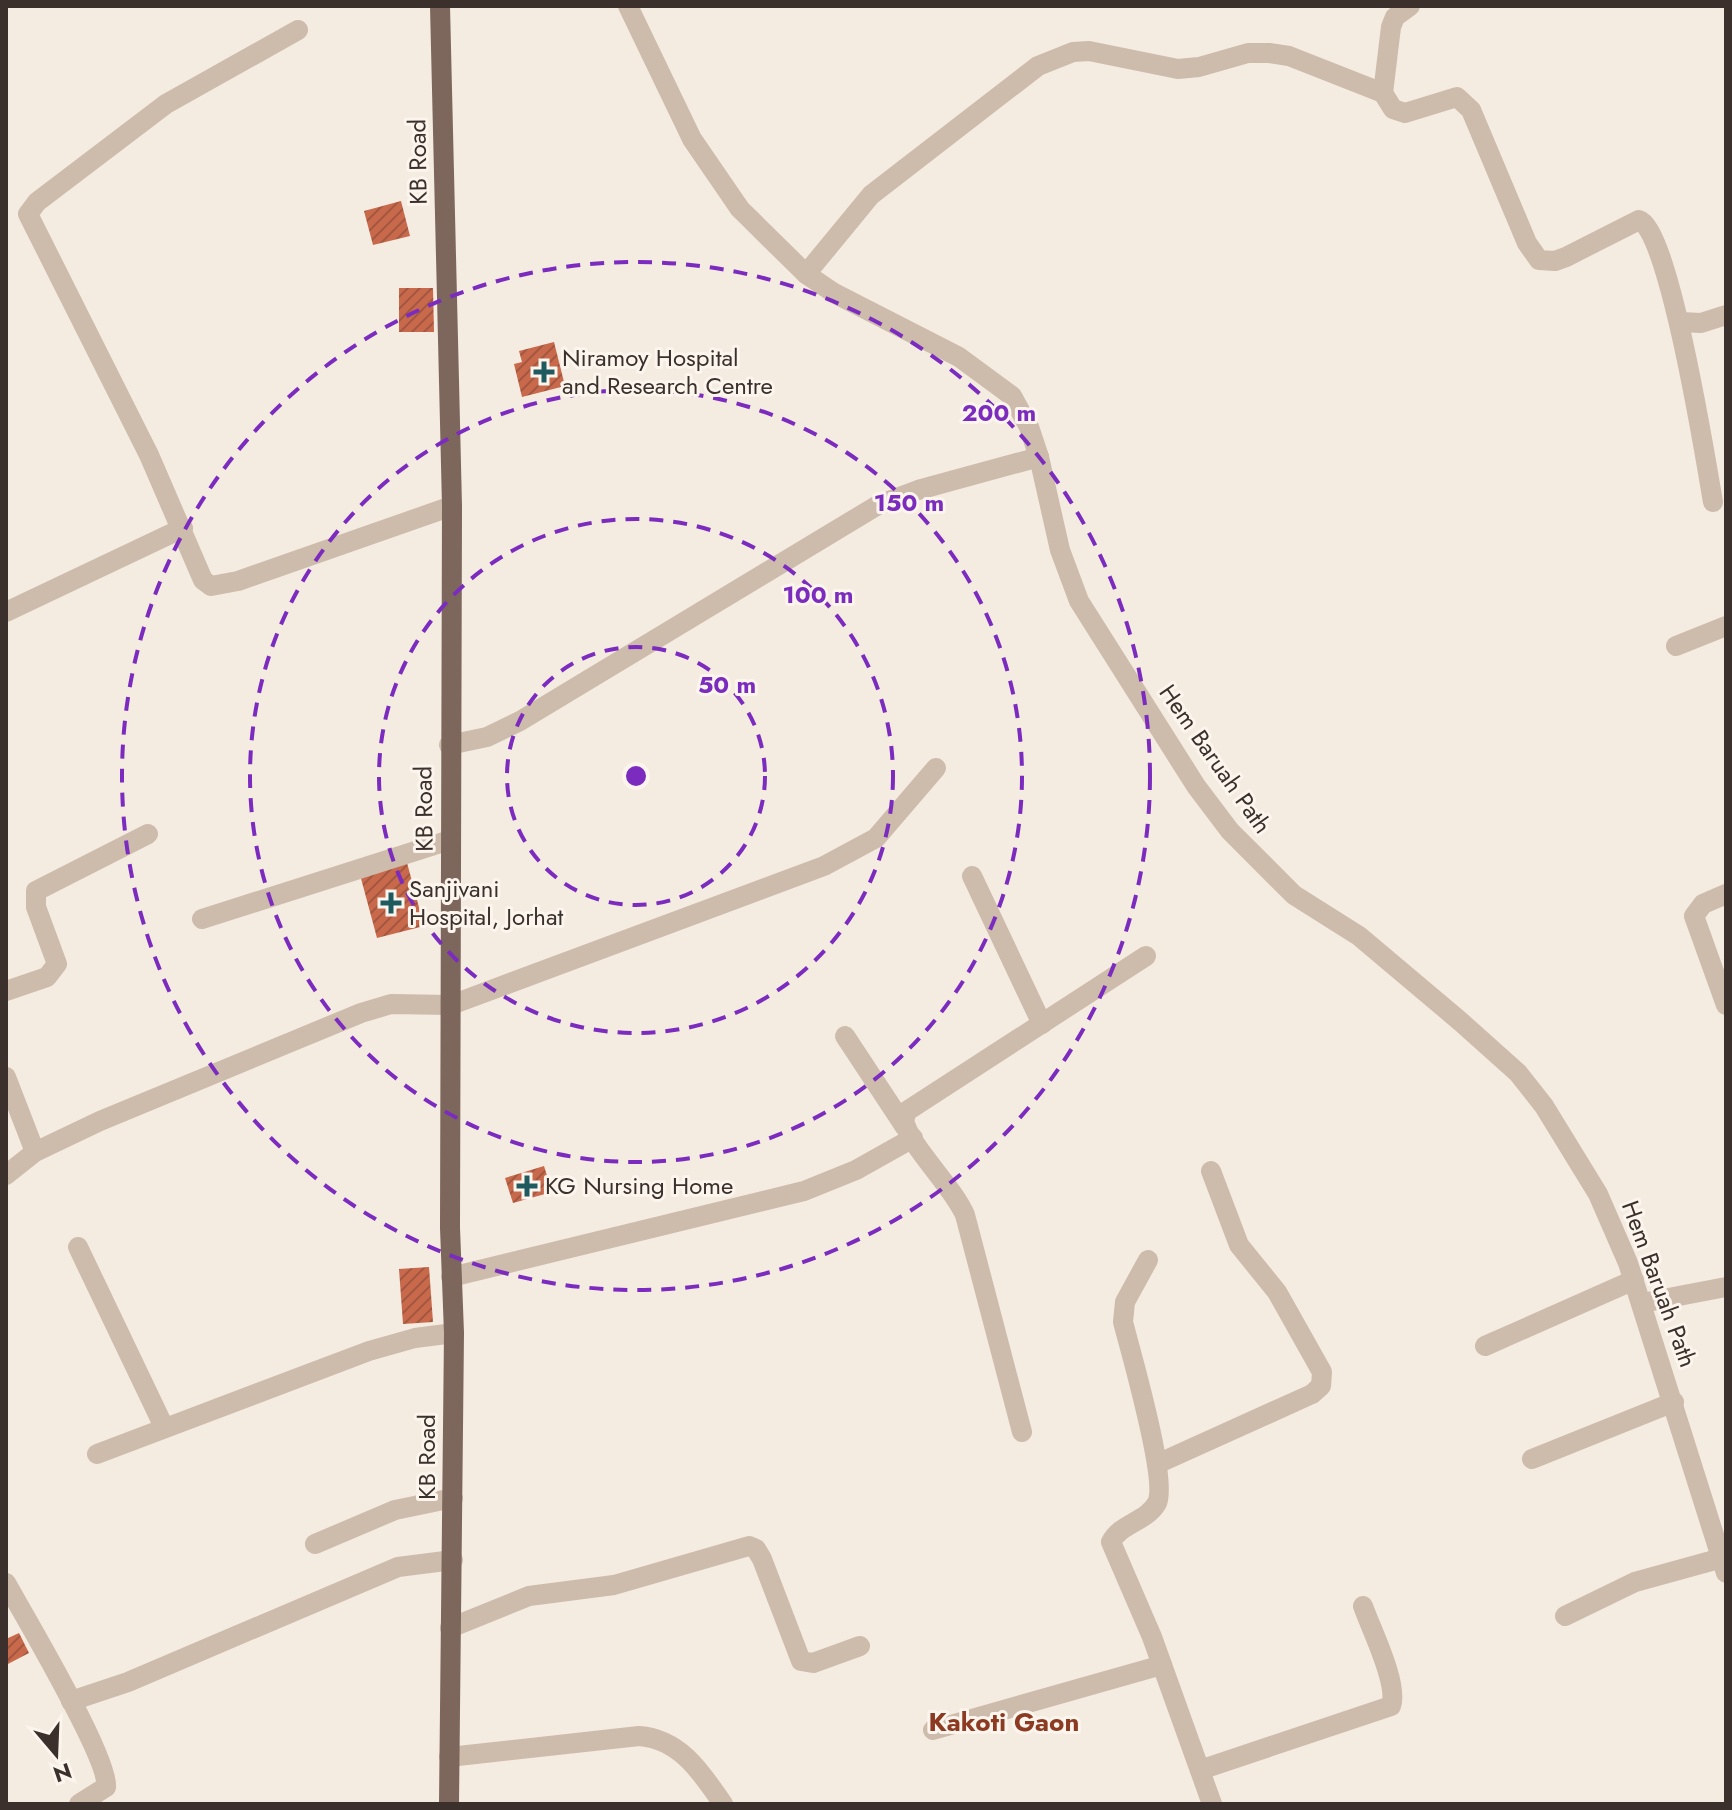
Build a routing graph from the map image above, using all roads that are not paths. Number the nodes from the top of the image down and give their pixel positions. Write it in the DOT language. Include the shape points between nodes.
graph roads {
  1 [pos="440,6"];
  2 [pos="628,6"];
  3 [pos="1410,6"];
  4 [pos="298,30"];
  5 [pos="1383,93"];
  6 [pos="806,274"];
  7 [pos="1726,315"];
  8 [pos="1680,322"];
  9 [pos="1039,457"];
  10 [pos="1713,502"];
  11 [pos="452,506"];
  12 [pos="183,528"];
  13 [pos="6,612"];
  14 [pos="1726,626"];
  15 [pos="1676,646"];
  16 [pos="449,745"];
  17 [pos="936,768"];
  18 [pos="148,834"];
  19 [pos="450,840"];
  20 [pos="972,876"];
  21 [pos="1726,894"];
  22 [pos="202,919"];
  23 [pos="1146,956"];
  24 [pos="6,991"];
  25 [pos="451,1005"];
  26 [pos="1726,1005"];
  27 [pos="1042,1024"];
  28 [pos="845,1036"];
  29 [pos="6,1077"];
  30 [pos="909,1132"];
  31 [pos="35,1152"];
  32 [pos="1211,1171"];
  33 [pos="6,1175"];
  34 [pos="78,1247"];
  35 [pos="1148,1260"];
  36 [pos="451,1277"];
  37 [pos="1634,1280"];
  38 [pos="1726,1287"];
  39 [pos="1642,1303"];
  40 [pos="454,1333"];
  41 [pos="1485,1346"];
  42 [pos="1674,1402"];
  43 [pos="164,1427"];
  44 [pos="1022,1432"];
  45 [pos="97,1454"];
  46 [pos="1532,1459"];
  47 [pos="1157,1464"];
  48 [pos="453,1498"];
  49 [pos="1718,1517"];
  50 [pos="315,1544"];
  51 [pos="453,1560"];
  52 [pos="1724,1566"];
  53 [pos="9,1596"];
  54 [pos="1363,1606"];
  55 [pos="1565,1616"];
  56 [pos="450,1628"];
  57 [pos="860,1646"];
  58 [pos="1162,1665"];
  59 [pos="71,1701"];
  60 [pos="933,1730"];
  61 [pos="449,1757"];
  62 [pos="1200,1770"];
  63 [pos="79,1804"];
  64 [pos="449,1804"];
  65 [pos="723,1804"];
  66 [pos="1212,1804"];
  1 -- 11 [label="main road, KB Road"];
  2 -- 6 [label="street, Hem Baruah Path" via="708,166 740,209"];
  3 -- 5 [label="street" via="1391,27"];
  4 -- 12 [label="street" via="166,104 28,214"];
  5 -- 6 [label="street" via="1269,53 1178,69 1089,51 1055,57 871,195"];
  5 -- 8 [label="street" via="1393,109 1405,113 1444,99 1465,101 1539,260 1555,261 1629,224 1645,222"];
  6 -- 9 [label="street, Hem Baruah Path" via="959,357 1001,386 1022,411"];
  7 -- 8 [label="street" via="1701,323"];
  8 -- 10 [label="street"];
  9 -- 16 [label="street" via="878,505 507,728"];
  9 -- 37 [label="street, Hem Baruah Path" via="1065,568 1079,601 1196,786 1273,877 1368,944 1518,1073 1598,1194"];
  11 -- 12 [label="street" via="222,587 203,580"];
  11 -- 16 [label="main road, KB Road"];
  12 -- 13 [label="street"];
  14 -- 15 [label="street"];
  16 -- 19 [label="main road, KB Road"];
  17 -- 25 [label="street" via="876,838 852,853"];
  18 -- 24 [label="street" via="36,891 33,898 57,964 54,972"];
  19 -- 22 [label="street"];
  19 -- 25 [label="main road, KB Road"];
  20 -- 27 [label="street"];
  21 -- 26 [label="street" via="1703,904 1694,916"];
  23 -- 27 [label="street"];
  25 -- 31 [label="street" via="376,1007"];
  25 -- 36 [label="main road, KB Road"];
  27 -- 30 [label="street" via="907,1111"];
  28 -- 30 [label="street"];
  29 -- 31 [label="street"];
  30 -- 36 [label="street" via="856,1170 804,1191"];
  30 -- 44 [label="street" via="965,1215"];
  31 -- 33 [label="street"];
  32 -- 47 [label="street" via="1239,1245 1277,1292 1322,1372 1321,1386"];
  34 -- 43 [label="street"];
  35 -- 47 [label="street" via="1125,1302 1123,1322"];
  36 -- 40 [label="main road, KB Road"];
  37 -- 39 [label="street, Hem Baruah Path"];
  37 -- 41 [label="street"];
  38 -- 39 [label="street"];
  39 -- 42 [label="street, Hem Baruah Path"];
  40 -- 43 [label="street" via="376,1348"];
  40 -- 48 [label="main road, KB Road"];
  42 -- 46 [label="street"];
  42 -- 49 [label="street, Hem Baruah Path"];
  43 -- 45 [label="street"];
  47 -- 58 [label="street" via="1158,1500 1111,1542"];
  48 -- 50 [label="street" via="395,1510"];
  48 -- 51 [label="main road, KB Road"];
  49 -- 52 [label="street, Hem Baruah Path"];
  51 -- 56 [label="main road, KB Road"];
  51 -- 59 [label="street" via="398,1567 157,1671"];
  52 -- 55 [label="street" via="1635,1582"];
  53 -- 59 [label="street"];
  54 -- 62 [label="street" via="1391,1683 1391,1706"];
  56 -- 57 [label="street" via="529,1596 614,1585 749,1546 762,1559 801,1661 813,1663"];
  56 -- 61 [label="main road, KB Road"];
  58 -- 60 [label="street"];
  58 -- 62 [label="street"];
  59 -- 63 [label="street" via="107,1779 100,1793"];
  61 -- 64 [label="main road, KB Road"];
  61 -- 65 [label="street" via="658,1737 683,1753"];
  62 -- 66 [label="street"];
}
